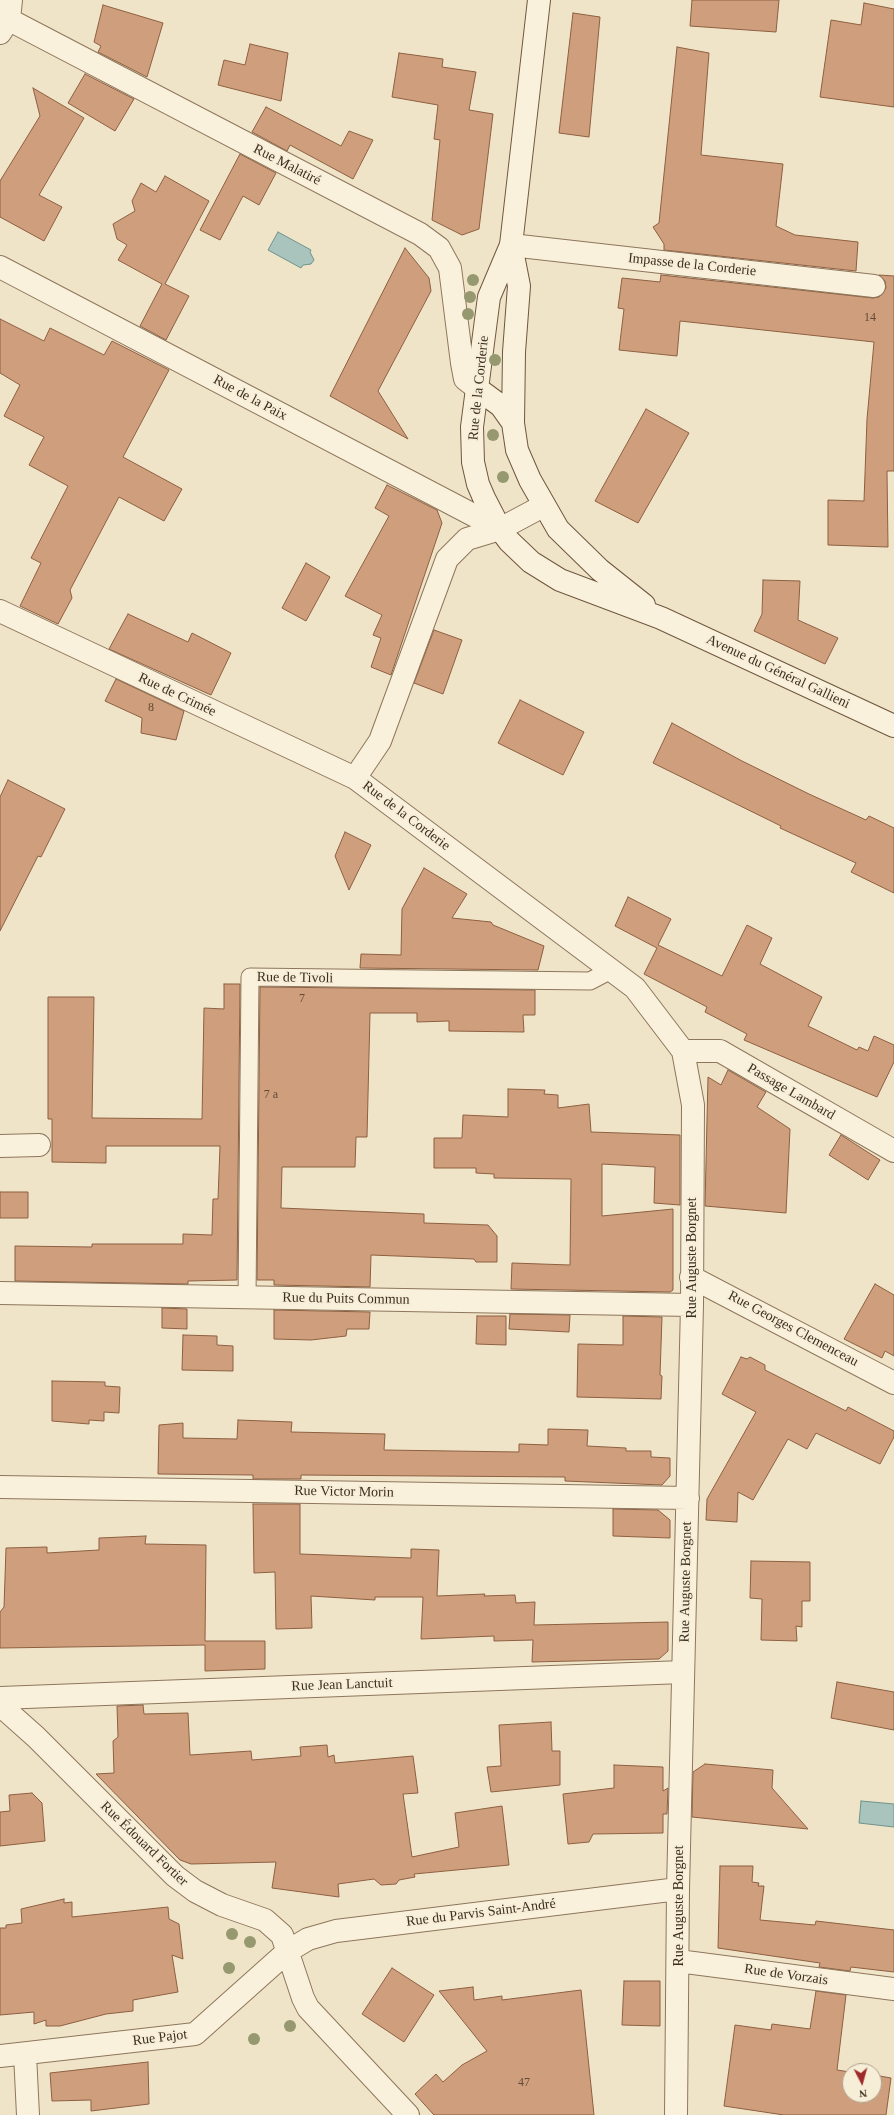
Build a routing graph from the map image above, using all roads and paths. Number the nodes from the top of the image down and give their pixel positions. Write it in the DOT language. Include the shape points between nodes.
graph roads {
  1 [pos="539,0"];
  2 [pos="5,17"];
  3 [pos="511,245"];
  4 [pos="0,267"];
  5 [pos="874,286"];
  6 [pos="478,389"];
  7 [pos="513,423"];
  8 [pos="543,506"];
  9 [pos="500,530"];
  10 [pos="0,611"];
  11 [pos="661,618"];
  12 [pos="894,726"];
  13 [pos="355,778"];
  14 [pos="611,970"];
  15 [pos="683,1051"];
  16 [pos="0,1146"];
  17 [pos="39,1146"];
  18 [pos="894,1151"];
  19 [pos="691,1277"];
  20 [pos="0,1293"];
  21 [pos="247,1298"];
  22 [pos="692,1305"];
  23 [pos="894,1383"];
  24 [pos="0,1487"];
  25 [pos="688,1498"];
  26 [pos="683,1672"];
  27 [pos="0,1698"];
  28 [pos="0,1705"];
  29 [pos="678,1888"];
  30 [pos="288,1951"];
  31 [pos="678,1961"];
  32 [pos="894,1990"];
  33 [pos="25,2054"];
  34 [pos="0,2056"];
  35 [pos="28,2115"];
  36 [pos="408,2115"];
  37 [pos="676,2115"];
  1 -- 3 [label="street, Rue de la Corderie"];
  2 -- 6 [label="street, Rue Malatiré" via="44,40 420,234 439,248 450,268 466,379"];
  3 -- 5 [label="street, Impasse de la Corderie"];
  3 -- 6 [label="street, Rue de la Corderie" via="489,297"];
  3 -- 7 [label="street, Rue de la Corderie" via="519,286 514,352"];
  4 -- 9 [label="street, Rue de la Paix"];
  6 -- 7 [label="street, Rue Malatiré" via="501,406"];
  6 -- 9 [label="street, Rue de la Corderie" via="472,426 474,462 478,484"];
  7 -- 8 [label="street, Rue de la Corderie" via="517,450"];
  8 -- 9 [label="street, Rue de la Corderie"];
  8 -- 11 [label="street, Rue de la Corderie" via="558,529 600,570"];
  9 -- 11 [label="street, Rue de la Corderie" via="531,562 560,580"];
  9 -- 13 [label="street, Rue de la Corderie" via="467,539 447,559 380,741"];
  10 -- 13 [label="street, Rue de Crimée"];
  11 -- 12 [label="street, Avenue du Général Gallieni"];
  13 -- 14 [label="street, Rue de la Corderie"];
  14 -- 15 [label="street, Rue de la Corderie" via="635,988"];
  14 -- 21 [label="lane, Rue de Tivoli" via="590,981 250,977"];
  15 -- 18 [label="street, Passage Lambard" via="720,1051"];
  15 -- 19 [label="street, Rue Auguste Borgnet" via="693,1105"];
  16 -- 17 [label="street"];
  19 -- 22 [label="street, Rue Auguste Borgnet"];
  19 -- 23 [label="street, Rue Georges Clemenceau"];
  20 -- 21 [label="street, Rue du Puits Commun"];
  21 -- 22 [label="street, Rue du Puits Commun"];
  22 -- 25 [label="street, Rue Auguste Borgnet"];
  24 -- 25 [label="street, Rue Victor Morin"];
  25 -- 26 [label="street, Rue Auguste Borgnet"];
  26 -- 27 [label="street, Rue Jean Lanctuit"];
  26 -- 29 [label="street, Rue Auguste Borgnet"];
  28 -- 30 [label="street, Rue Édouard Fortier" via="175,1876 195,1891 222,1905 265,1920 282,1935"];
  29 -- 30 [label="street, Rue du Parvis Saint-André" via="336,1931 308,1939"];
  29 -- 31 [label="street, Rue Auguste Borgnet"];
  30 -- 33 [label="street, Rue Pajot" via="195,2034"];
  30 -- 36 [label="street, Rue Édouard Fortier" via="302,1998 308,2008"];
  31 -- 32 [label="street, Rue de Vorzais"];
  31 -- 37 [label="street, Rue Auguste Borgnet"];
  33 -- 34 [label="street, Rue Pajot"];
  33 -- 35 [label="street"];
}
